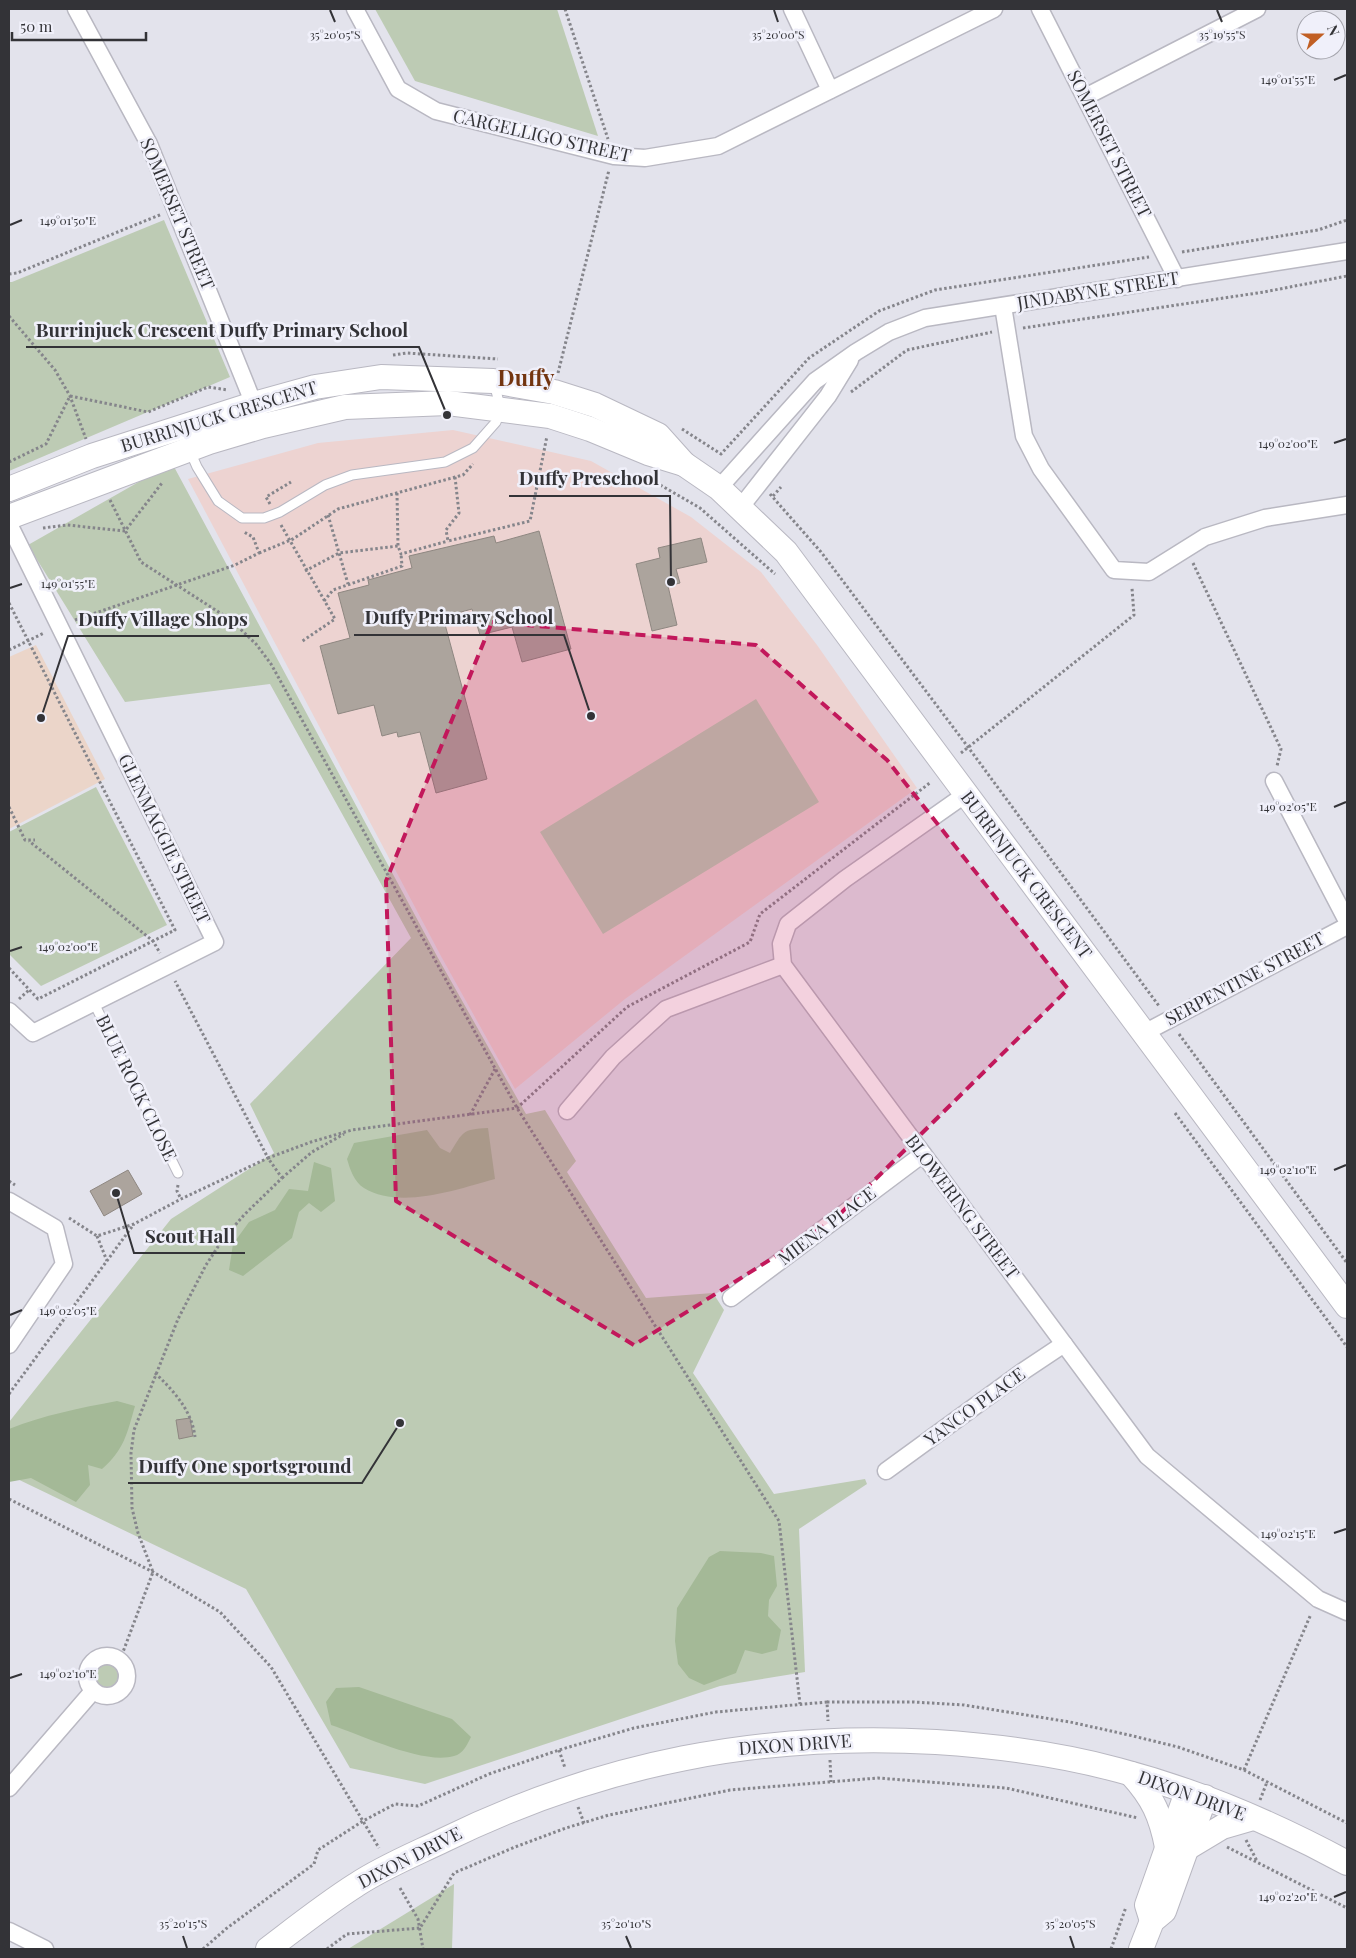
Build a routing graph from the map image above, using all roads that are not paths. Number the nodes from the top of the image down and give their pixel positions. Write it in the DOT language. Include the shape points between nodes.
graph roads {
  1 [pos="76,9"];
  2 [pos="355,9"];
  3 [pos="792,9"];
  4 [pos="994,9"];
  5 [pos="1040,9"];
  6 [pos="1257,9"];
  7 [pos="830,90"];
  8 [pos="1084,96"];
  9 [pos="1347,251"];
  10 [pos="1177,278"];
  11 [pos="1003,306"];
  12 [pos="856,352"];
  13 [pos="493,381"];
  14 [pos="254,404"];
  15 [pos="500,410"];
  16 [pos="200,421"];
  17 [pos="263,426"];
  18 [pos="193,458"];
  19 [pos="684,464"];
  20 [pos="719,488"];
  21 [pos="9,489"];
  22 [pos="1347,504"];
  23 [pos="740,508"];
  24 [pos="11,526"];
  25 [pos="1274,781"];
  26 [pos="966,794"];
  27 [pos="1347,921"];
  28 [pos="1347,926"];
  29 [pos="783,965"];
  30 [pos="94,1003"];
  31 [pos="9,1010"];
  32 [pos="1144,1033"];
  33 [pos="567,1111"];
  34 [pos="923,1154"];
  35 [pos="178,1173"];
  36 [pos="9,1201"];
  37 [pos="731,1298"];
  38 [pos="1347,1306"];
  39 [pos="1064,1344"];
  40 [pos="9,1345"];
  41 [pos="886,1471"];
  42 [pos="1347,1612"];
  43 [pos="93,1691"];
  44 [pos="1132,1774"];
  45 [pos="9,1788"];
  46 [pos="1196,1795"];
  47 [pos="1249,1828"];
  48 [pos="1180,1840"];
  49 [pos="1347,1863"];
  50 [pos="9,1931"];
  51 [pos="45,1949"];
  52 [pos="268,1949"];
  53 [pos="1141,1949"];
  1 -- 14 [label="street, SOMERSET STREET" via="149,144"];
  2 -- 7 [label="street, CARGELLIGO STREET" via="398,88 436,111 614,156 645,158 718,146"];
  3 -- 7 [label="street"];
  4 -- 7 [label="street, CARGELLIGO STREET"];
  5 -- 8 [label="street, SOMERSET STREET"];
  6 -- 8 [label="street"];
  8 -- 10 [label="street, SOMERSET STREET"];
  9 -- 10 [label="street, JINDABYNE STREET"];
  10 -- 11 [label="street, JINDABYNE STREET"];
  11 -- 12 [label="street, JINDABYNE STREET" via="926,318 889,332"];
  11 -- 22 [label="street" via="1024,436 1041,470 1114,570 1149,572 1206,537 1265,518"];
  12 -- 20 [label="street, JINDABYNE STREET" via="815,381"];
  12 -- 23 [label="street, JINDABYNE STREET" via="828,396"];
  13 -- 14 [label="street, BURRINJUCK CRESCENT" via="381,377 314,387"];
  13 -- 15 [label="lane"];
  13 -- 19 [label="street, BURRINJUCK CRESCENT" via="554,392 595,405 658,435"];
  14 -- 16 [label="street, BURRINJUCK CRESCENT"];
  14 -- 17 [label="street, SOMERSET STREET"];
  15 -- 17 [label="street, BURRINJUCK CRESCENT" via="448,403 344,407"];
  15 -- 18 [label="lane" via="485,437 473,448 445,462 352,475 264,518 242,518 218,501"];
  15 -- 19 [label="street, BURRINJUCK CRESCENT" via="550,416"];
  16 -- 18 [label="lane"];
  16 -- 21 [label="street, BURRINJUCK CRESCENT" via="92,456"];
  17 -- 18 [label="street, BURRINJUCK CRESCENT"];
  18 -- 24 [label="street, BURRINJUCK CRESCENT"];
  19 -- 20 [label="street, BURRINJUCK CRESCENT"];
  20 -- 23 [label="street, BURRINJUCK CRESCENT"];
  23 -- 26 [label="street, BURRINJUCK CRESCENT" via="786,552"];
  24 -- 30 [label="street, GLENMAGGIE STREET" via="215,942"];
  25 -- 27 [label="street"];
  26 -- 29 [label="street" via="845,879 788,924 780,944"];
  26 -- 32 [label="street, BURRINJUCK CRESCENT"];
  28 -- 32 [label="street, SERPENTINE STREET"];
  29 -- 33 [label="street" via="666,1010 613,1057"];
  29 -- 34 [label="street, BLOWERING STREET"];
  30 -- 31 [label="street, GLENMAGGIE STREET" via="33,1033"];
  30 -- 35 [label="lane, BLUE ROCK CLOSE"];
  32 -- 38 [label="street, BURRINJUCK CRESCENT"];
  34 -- 37 [label="street, MIENA PLACE"];
  34 -- 39 [label="street, BLOWERING STREET"];
  36 -- 40 [label="street" via="55,1228 64,1264"];
  39 -- 41 [label="street, YANCO PLACE"];
  39 -- 42 [label="street, BLOWERING STREET" via="1147,1456 1318,1599"];
  43 -- 43 [label="street" via="105,1696 118,1694 123,1689 127,1670 120,1660 100,1656 89,1665 86,1679"];
  43 -- 45 [label="street"];
  44 -- 46 [label="street, DIXON DRIVE"];
  44 -- 48 [label="street"];
  44 -- 52 [label="street, DIXON DRIVE" via="1041,1754 979,1745 903,1740 766,1745 676,1759 583,1783 476,1824 358,1883"];
  46 -- 47 [label="street, DIXON DRIVE"];
  46 -- 48 [label="street"];
  47 -- 48 [label="street" via="1222,1827"];
  47 -- 49 [label="street, DIXON DRIVE" via="1309,1842"];
  48 -- 53 [label="street" via="1147,1905 1152,1920"];
  50 -- 51 [label="street"];
}
